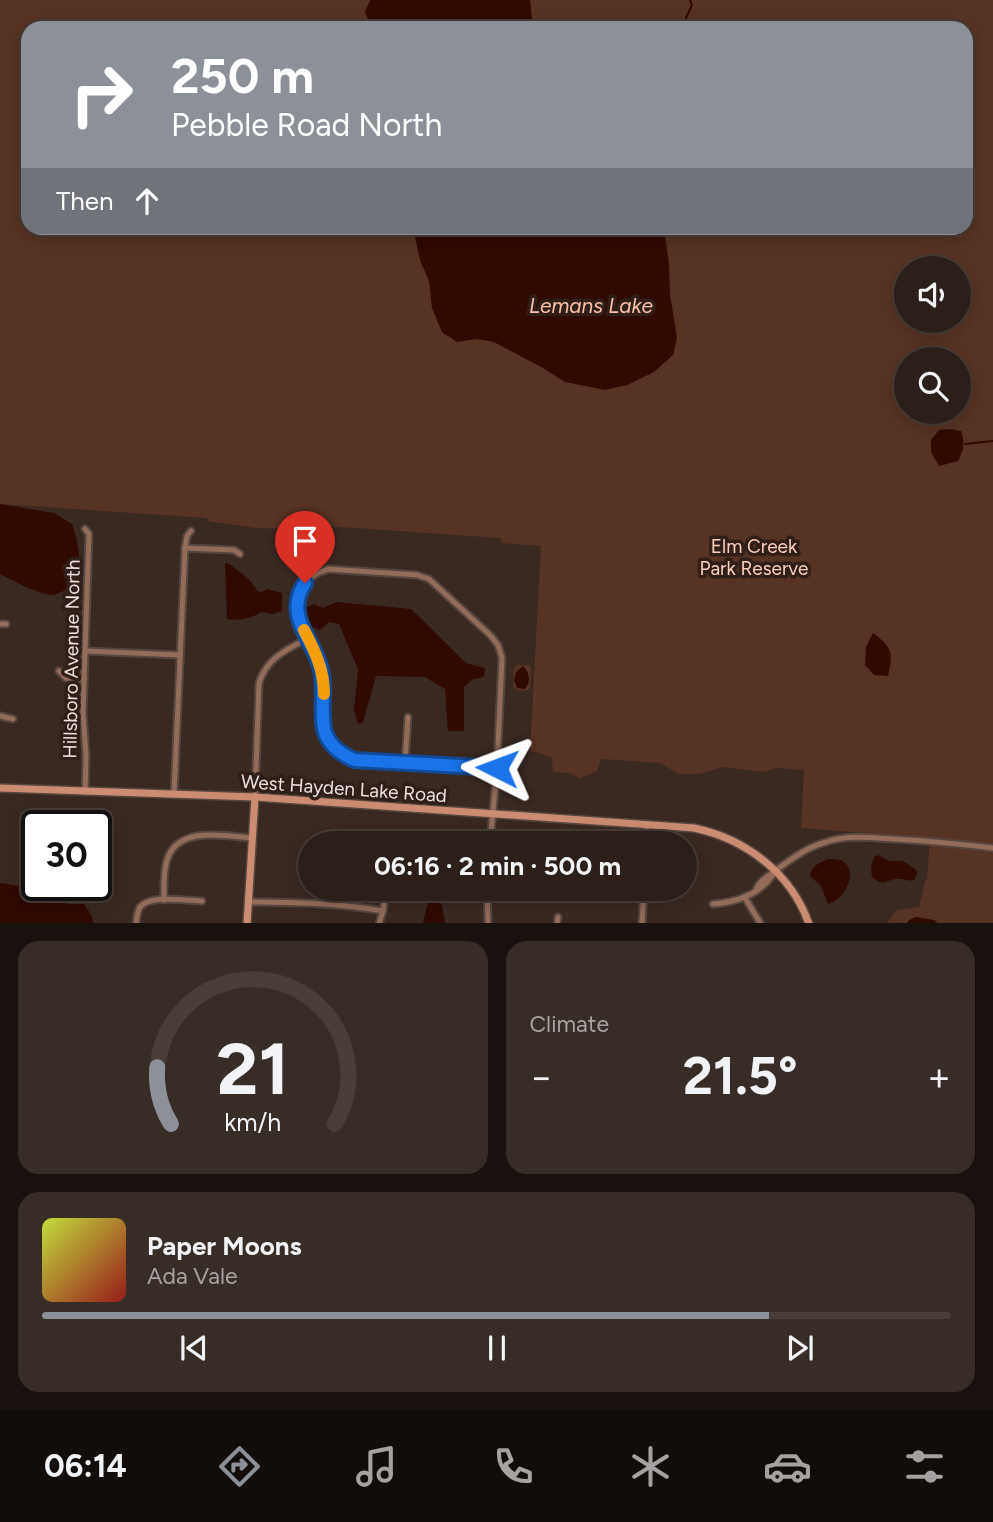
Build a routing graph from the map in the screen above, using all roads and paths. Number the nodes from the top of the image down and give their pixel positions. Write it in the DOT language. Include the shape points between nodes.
graph roads {
  1 [pos="85,529"];
  2 [pos="191,531"];
  3 [pos="185,548"];
  4 [pos="240,554"];
  5 [pos="308,638"];
  6 [pos="85,651"];
  7 [pos="180,655"];
  8 [pos="59,671"];
  9 [pos="84,678"];
  10 [pos="0,716"];
  11 [pos="408,717"];
  12 [pos="13,719"];
  13 [pos="405,762"];
  14 [pos="497,768"];
  15 [pos="0,788"];
  16 [pos="85,792"];
  17 [pos="174,794"];
  18 [pos="254,797"];
  19 [pos="492,814"];
  20 [pos="647,824"];
  21 [pos="491,831"];
  22 [pos="647,831"];
  23 [pos="252,838"];
  24 [pos="993,848"];
  25 [pos="776,871"];
  26 [pos="745,898"];
  27 [pos="164,900"];
  28 [pos="202,901"];
  29 [pos="384,901"];
  30 [pos="487,901"];
  31 [pos="643,901"];
  32 [pos="248,902"];
  33 [pos="713,904"];
  34 [pos="383,911"];
  35 [pos="136,923"];
  36 [pos="247,923"];
  37 [pos="379,923"];
  38 [pos="488,923"];
  39 [pos="642,923"];
  40 [pos="761,923"];
  41 [pos="809,923"];
  1 -- 6 [label="street, Hillsboro Avenue North" via="89,534"];
  2 -- 3 [label="street"];
  3 -- 4 [label="street"];
  3 -- 7 [label="street"];
  5 -- 13 [label="street" via="321,669 323,722 332,746 354,760"];
  5 -- 14 [label="street" via="299,620 299,593 318,573 342,569 429,579 498,645 502,658"];
  5 -- 18 [label="street" via="278,654 262,675"];
  6 -- 7 [label="street"];
  6 -- 9 [label="street, Hillsboro Avenue North"];
  7 -- 17 [label="street"];
  8 -- 9 [label="street" via="66,678"];
  9 -- 16 [label="street, Hillsboro Avenue North"];
  10 -- 12 [label="street"];
  11 -- 13 [label="street"];
  13 -- 14 [label="street"];
  14 -- 19 [label="street"];
  15 -- 16 [label="main road, West Hayden Lake Road"];
  16 -- 17 [label="main road, West Hayden Lake Road"];
  17 -- 18 [label="main road, West Hayden Lake Road"];
  18 -- 19 [label="main road, West Hayden Lake Road"];
  18 -- 23 [label="main road"];
  19 -- 20 [label="main road, West Hayden Lake Road"];
  19 -- 21 [label="street"];
  20 -- 22 [label="street"];
  20 -- 25 [label="main road, West Hayden Lake Road" via="717,834"];
  23 -- 27 [label="street" via="204,835 180,842 166,863"];
  23 -- 32 [label="main road"];
  24 -- 25 [label="street" via="846,837 809,848"];
  25 -- 26 [label="street"];
  25 -- 41 [label="main road, West Hayden Lake Road" via="797,896"];
  26 -- 33 [label="street"];
  26 -- 40 [label="street"];
  27 -- 28 [label="street"];
  27 -- 35 [label="street" via="149,900 141,906"];
  29 -- 34 [label="street"];
  30 -- 38 [label="street"];
  31 -- 39 [label="street"];
  32 -- 34 [label="street"];
  32 -- 36 [label="main road"];
  34 -- 37 [label="street"];
}
